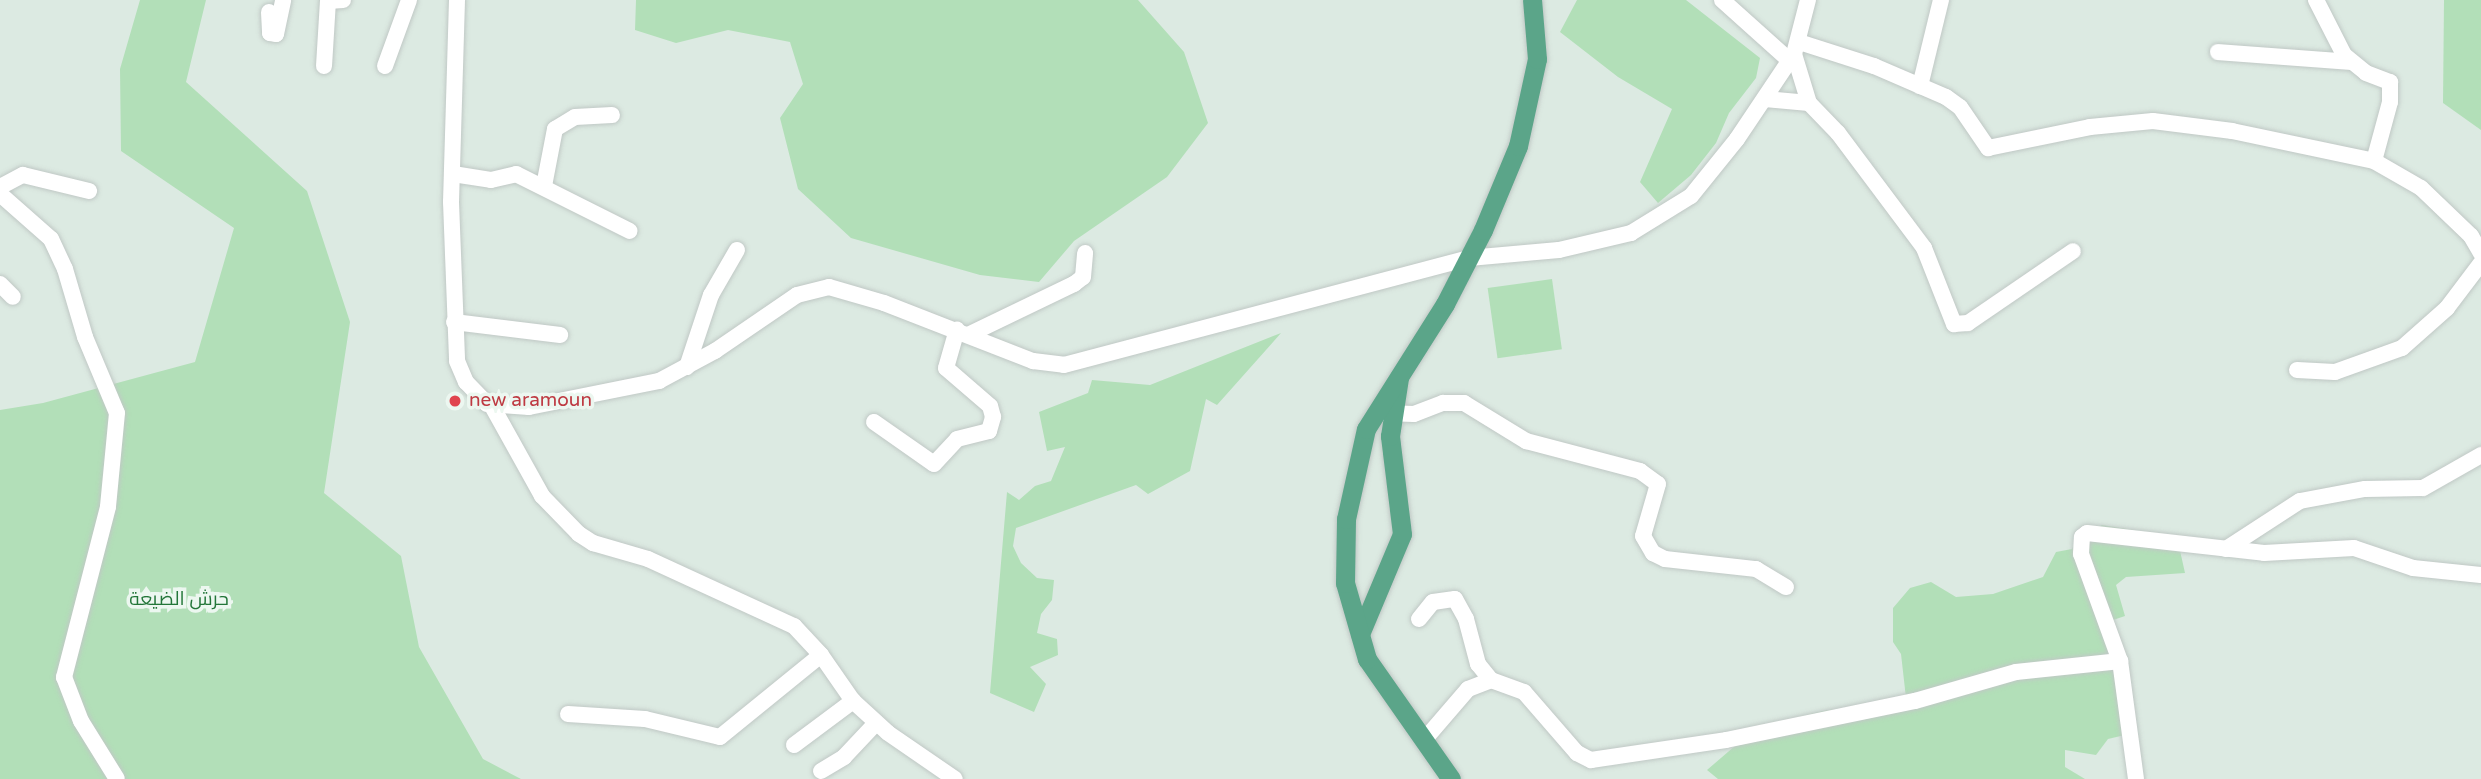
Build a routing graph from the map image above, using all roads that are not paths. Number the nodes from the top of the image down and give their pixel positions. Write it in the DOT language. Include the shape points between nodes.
graph roads {
  1 [pos="283,0"];
  2 [pos="327,0"];
  3 [pos="343,0"];
  4 [pos="409,0"];
  5 [pos="457,0"];
  6 [pos="1532,0"];
  7 [pos="1722,0"];
  8 [pos="1808,0"];
  9 [pos="1941,0"];
  10 [pos="2316,0"];
  11 [pos="269,12"];
  12 [pos="1794,52"];
  13 [pos="2218,52"];
  14 [pos="2351,62"];
  15 [pos="324,66"];
  16 [pos="385,66"];
  17 [pos="1920,86"];
  18 [pos="1765,99"];
  19 [pos="1810,103"];
  20 [pos="612,115"];
  21 [pos="2374,161"];
  22 [pos="453,174"];
  23 [pos="544,186"];
  24 [pos="0,187"];
  25 [pos="89,191"];
  26 [pos="0,194"];
  27 [pos="630,231"];
  28 [pos="737,250"];
  29 [pos="2073,251"];
  30 [pos="1085,253"];
  31 [pos="2481,253"];
  32 [pos="1469,258"];
  33 [pos="2481,263"];
  34 [pos="0,284"];
  35 [pos="13,297"];
  36 [pos="454,321"];
  37 [pos="963,332"];
  38 [pos="560,335"];
  39 [pos="687,367"];
  40 [pos="2297,370"];
  41 [pos="492,406"];
  42 [pos="1386,421"];
  43 [pos="874,422"];
  44 [pos="2481,455"];
  45 [pos="2224,550"];
  46 [pos="2481,575"];
  47 [pos="1786,587"];
  48 [pos="1419,619"];
  49 [pos="1360,634"];
  50 [pos="821,655"];
  51 [pos="2120,661"];
  52 [pos="1491,680"];
  53 [pos="853,701"];
  54 [pos="568,714"];
  55 [pos="876,723"];
  56 [pos="1425,738"];
  57 [pos="794,745"];
  58 [pos="821,771"];
  59 [pos="117,779"];
  60 [pos="955,779"];
  61 [pos="1451,779"];
  62 [pos="2136,779"];
  1 -- 11 [label="street" via="276,34 270,33"];
  2 -- 3 [label="street"];
  2 -- 15 [label="street"];
  4 -- 16 [label="street"];
  5 -- 22 [label="street"];
  6 -- 32 [label="main road" via="1537,59 1522,131"];
  7 -- 12 [label="street"];
  8 -- 12 [label="street"];
  9 -- 17 [label="street"];
  10 -- 14 [label="street"];
  12 -- 17 [label="street"];
  12 -- 18 [label="street"];
  12 -- 19 [label="street"];
  13 -- 14 [label="street"];
  14 -- 21 [label="street" via="2390,82 2392,90"];
  17 -- 21 [label="street" via="1954,102 1988,148 2090,127 2153,121 2232,131"];
  18 -- 19 [label="street"];
  18 -- 32 [label="street" via="1700,188 1654,221 1605,241 1524,255"];
  19 -- 29 [label="street" via="1918,239 1954,324 1968,324"];
  20 -- 23 [label="street" via="575,117 555,130"];
  21 -- 31 [label="street" via="2421,188 2471,236"];
  22 -- 23 [label="street" via="491,180 516,174"];
  22 -- 36 [label="street"];
  23 -- 27 [label="street"];
  24 -- 25 [label="street" via="23,175"];
  26 -- 59 [label="street" via="51,239 117,413 108,507 64,677 81,721"];
  28 -- 39 [label="street" via="711,295"];
  30 -- 37 [label="street" via="1083,277 1074,284"];
  32 -- 37 [label="street" via="1064,365 1033,361"];
  32 -- 42 [label="main road" via="1399,378"];
  33 -- 40 [label="street" via="2447,309 2402,348 2335,372"];
  34 -- 35 [label="street"];
  36 -- 38 [label="street"];
  36 -- 41 [label="street" via="457,361 466,382"];
  37 -- 39 [label="street" via="829,287 797,295"];
  37 -- 43 [label="street" via="947,368 990,406 989,431 957,439 934,464"];
  39 -- 41 [label="street" via="659,381 602,395 529,407"];
  41 -- 50 [label="street" via="542,496 579,534 755,604 794,626"];
  42 -- 47 [label="street" via="1443,403 1464,404 1526,441 1640,471 1658,484 1643,536 1653,553 1665,559 1756,569"];
  42 -- 49 [label="main road" via="1402,534"];
  42 -- 49 [label="main road" via="1366,429 1350,494 1344,559"];
  44 -- 45 [label="street" via="2423,488 2365,489 2300,501"];
  45 -- 46 [label="street" via="2291,553 2336,546 2413,568"];
  45 -- 51 [label="street" via="2105,532 2082,537 2081,554"];
  48 -- 52 [label="street" via="1433,602 1455,599 1462,608 1478,664"];
  49 -- 56 [label="main road" via="1375,674"];
  50 -- 53 [label="street"];
  50 -- 54 [label="street" via="720,737 645,719"];
  51 -- 52 [label="street" via="2016,671 1915,701 1726,740 1591,760 1577,753 1524,692"];
  51 -- 62 [label="street"];
  52 -- 56 [label="street" via="1468,689"];
  53 -- 55 [label="street"];
  53 -- 57 [label="street"];
  55 -- 58 [label="street" via="844,757"];
  55 -- 60 [label="street"];
  56 -- 61 [label="main road"];
}
